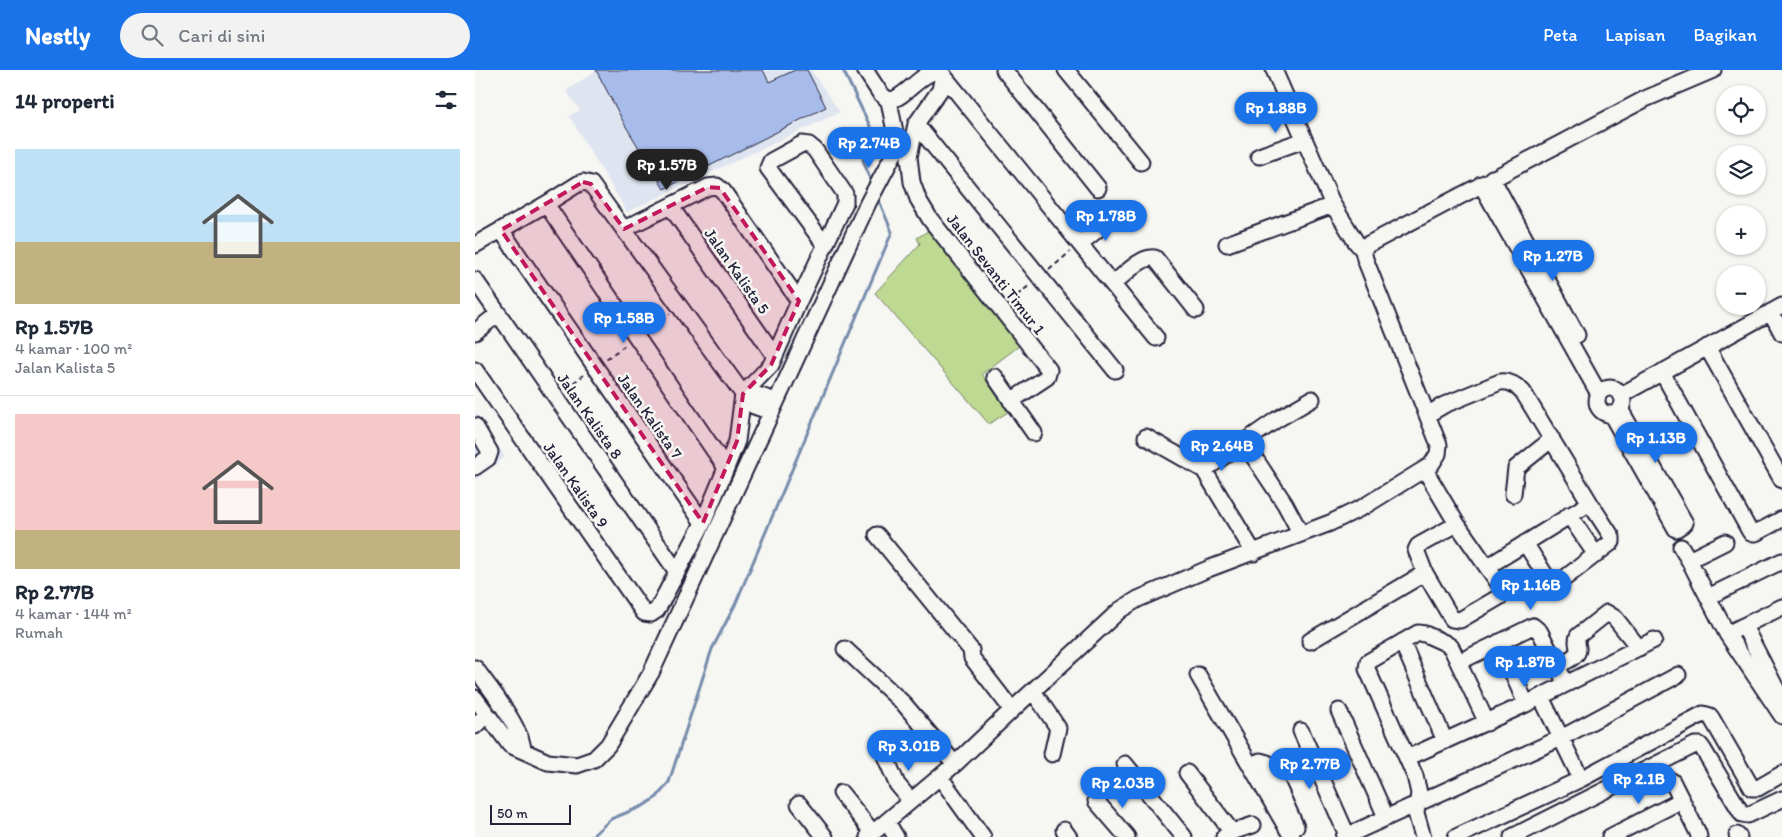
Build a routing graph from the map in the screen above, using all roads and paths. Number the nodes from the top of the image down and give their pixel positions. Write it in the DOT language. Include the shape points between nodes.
graph roads {
  1 [pos="865,70"];
  2 [pos="1005,70"];
  3 [pos="1066,70"];
  4 [pos="1274,70"];
  5 [pos="1713,70"];
  6 [pos="941,72"];
  7 [pos="889,101"];
  8 [pos="916,124"];
  9 [pos="1304,140"];
  10 [pos="1259,156"];
  11 [pos="1141,162"];
  12 [pos="1487,181"];
  13 [pos="1098,188"];
  14 [pos="546,204"];
  15 [pos="1333,206"];
  16 [pos="671,207"];
  17 [pos="1113,217"];
  18 [pos="624,229"];
  19 [pos="501,230"];
  20 [pos="1080,244"];
  21 [pos="1227,244"];
  22 [pos="475,245"];
  23 [pos="825,245"];
  24 [pos="1363,250"];
  25 [pos="475,280"];
  26 [pos="1113,284"];
  27 [pos="799,301"];
  28 [pos="680,307"];
  29 [pos="1776,309"];
  30 [pos="1196,310"];
  31 [pos="498,314"];
  32 [pos="475,332"];
  33 [pos="1782,333"];
  34 [pos="637,337"];
  35 [pos="1155,338"];
  36 [pos="1707,347"];
  37 [pos="775,356"];
  38 [pos="595,367"];
  39 [pos="475,370"];
  40 [pos="1115,370"];
  41 [pos="1662,372"];
  42 [pos="995,377"];
  43 [pos="1603,392"];
  44 [pos="743,394"];
  45 [pos="555,396"];
  46 [pos="1312,399"];
  47 [pos="1011,401"];
  48 [pos="1617,406"];
  49 [pos="773,407"];
  50 [pos="1427,415"];
  51 [pos="475,426"];
  52 [pos="1034,433"];
  53 [pos="1146,437"];
  54 [pos="1552,439"];
  55 [pos="1244,442"];
  56 [pos="475,467"];
  57 [pos="727,468"];
  58 [pos="1204,470"];
  59 [pos="1425,470"];
  60 [pos="1782,480"];
  61 [pos="1513,494"];
  62 [pos="1590,503"];
  63 [pos="1569,516"];
  64 [pos="1782,519"];
  65 [pos="703,522"];
  66 [pos="1457,524"];
  67 [pos="1301,534"];
  68 [pos="877,535"];
  69 [pos="1725,542"];
  70 [pos="1525,543"];
  71 [pos="1681,547"];
  72 [pos="1254,553"];
  73 [pos="1596,555"];
  74 [pos="1689,560"];
  75 [pos="1782,561"];
  76 [pos="1487,567"];
  77 [pos="677,572"];
  78 [pos="1425,573"];
  79 [pos="1708,597"];
  80 [pos="1782,607"];
  81 [pos="1745,626"];
  82 [pos="1727,634"];
  83 [pos="1310,640"];
  84 [pos="1654,640"];
  85 [pos="1403,642"];
  86 [pos="1499,642"];
  87 [pos="845,648"];
  88 [pos="1639,648"];
  89 [pos="1459,662"];
  90 [pos="1556,666"];
  91 [pos="475,668"];
  92 [pos="1198,675"];
  93 [pos="1678,675"];
  94 [pos="1566,684"];
  95 [pos="1033,690"];
  96 [pos="1541,697"];
  97 [pos="475,698"];
  98 [pos="1782,700"];
  99 [pos="1527,704"];
  100 [pos="1012,710"];
  101 [pos="1339,712"];
  102 [pos="487,714"];
  103 [pos="1782,716"];
  104 [pos="1487,723"];
  105 [pos="475,726"];
  106 [pos="1301,732"];
  107 [pos="1561,738"];
  108 [pos="1445,741"];
  109 [pos="523,750"];
  110 [pos="1052,754"];
  111 [pos="885,756"];
  112 [pos="1407,758"];
  113 [pos="955,764"];
  114 [pos="1125,764"];
  115 [pos="1251,765"];
  116 [pos="1187,773"];
  117 [pos="1782,774"];
  118 [pos="940,777"];
  119 [pos="1581,779"];
  120 [pos="1672,782"];
  121 [pos="841,793"];
  122 [pos="1682,800"];
  123 [pos="911,801"];
  124 [pos="1096,801"];
  125 [pos="1417,803"];
  126 [pos="799,804"];
  127 [pos="1779,805"];
  128 [pos="1386,817"];
  129 [pos="887,822"];
  130 [pos="1253,825"];
  131 [pos="1543,831"];
  132 [pos="1228,834"];
  133 [pos="871,835"];
  134 [pos="1346,836"];
  135 [pos="825,837"];
  136 [pos="896,837"];
  137 [pos="983,837"];
  138 [pos="1127,837"];
  139 [pos="1184,837"];
  140 [pos="1293,837"];
  141 [pos="1300,837"];
  142 [pos="1423,837"];
  143 [pos="1456,837"];
  144 [pos="1512,837"];
  145 [pos="1610,837"];
  146 [pos="1699,837"];
  1 -- 7 [label="street"];
  2 -- 13 [label="street"];
  3 -- 11 [label="street"];
  4 -- 9 [label="street"];
  5 -- 12 [label="street" via="1645,99"];
  6 -- 7 [label="street" via="931,72"];
  6 -- 8 [label="street" via="940,90"];
  6 -- 20 [label="street"];
  7 -- 49 [label="street" via="896,150"];
  8 -- 40 [label="street"];
  8 -- 47 [label="street, Jalan Sevanti Timur 1" via="909,157 918,199 930,219 1049,370 1047,377"];
  9 -- 10 [label="street"];
  9 -- 15 [label="street"];
  12 -- 24 [label="street" via="1368,243"];
  12 -- 43 [label="street"];
  14 -- 18 [label="street" via="578,184 588,182"];
  14 -- 19 [label="street"];
  14 -- 34 [label="street"];
  15 -- 21 [label="street"];
  15 -- 24 [label="street"];
  16 -- 18 [label="street"];
  16 -- 27 [label="street" via="708,187 717,186"];
  16 -- 37 [label="street, Jalan Kalista 5"];
  17 -- 20 [label="street"];
  18 -- 28 [label="street"];
  19 -- 22 [label="street"];
  19 -- 38 [label="street, Jalan Kalista 7"];
  20 -- 26 [label="street"];
  23 -- 23 [label="street" via="769,170 771,160 802,144 815,150 846,197"];
  23 -- 27 [label="street"];
  24 -- 50 [label="street"];
  25 -- 31 [label="street, Jalan Kalista 8"];
  26 -- 30 [label="street" via="1143,259 1155,258"];
  26 -- 35 [label="street"];
  27 -- 37 [label="street"];
  28 -- 34 [label="path"];
  28 -- 44 [label="street"];
  29 -- 33 [label="street"];
  29 -- 36 [label="street"];
  31 -- 32 [label="street"];
  31 -- 45 [label="street, Jalan Kalista 8"];
  34 -- 38 [label="path"];
  34 -- 57 [label="street"];
  36 -- 41 [label="street"];
  36 -- 60 [label="street"];
  37 -- 44 [label="street" via="767,371"];
  38 -- 45 [label="path"];
  38 -- 65 [label="street, Jalan Kalista 7"];
  39 -- 77 [label="street, Jalan Kalista 9" via="644,613 651,614 657,610"];
  41 -- 48 [label="street"];
  41 -- 64 [label="street" via="1751,533"];
  42 -- 47 [label="street"];
  43 -- 48 [label="street" via="1615,389"];
  43 -- 48 [label="street" via="1598,408 1605,413"];
  44 -- 49 [label="street" via="751,393"];
  44 -- 57 [label="street" via="737,441"];
  45 -- 77 [label="street, Jalan Kalista 8"];
  46 -- 55 [label="street"];
  47 -- 52 [label="street"];
  48 -- 48 [label="street" via="1685,523 1676,529"];
  49 -- 109 [label="street" via="651,673 608,745 594,758 577,765 548,762"];
  50 -- 54 [label="street" via="1444,405 1506,382 1523,392"];
  50 -- 59 [label="street" via="1439,449 1435,460"];
  51 -- 56 [label="street" via="491,452"];
  53 -- 58 [label="street"];
  54 -- 61 [label="street" via="1516,468"];
  54 -- 62 [label="street"];
  55 -- 58 [label="street"];
  55 -- 67 [label="street"];
  57 -- 65 [label="street"];
  58 -- 72 [label="street"];
  59 -- 66 [label="street"];
  59 -- 67 [label="street" via="1363,507"];
  62 -- 63 [label="street"];
  62 -- 73 [label="street" via="1612,537 1611,543"];
  63 -- 70 [label="street"];
  63 -- 73 [label="street"];
  65 -- 77 [label="street"];
  66 -- 76 [label="street"];
  66 -- 78 [label="street" via="1417,548"];
  67 -- 72 [label="street"];
  68 -- 100 [label="street" via="971,650 971,658"];
  69 -- 74 [label="street"];
  70 -- 73 [label="street" via="1551,584 1555,585"];
  70 -- 76 [label="street"];
  71 -- 74 [label="street"];
  72 -- 95 [label="street" via="1139,599 1107,621"];
  74 -- 79 [label="street"];
  75 -- 79 [label="street"];
  76 -- 78 [label="street" via="1503,589 1503,594 1457,620 1450,616"];
  78 -- 83 [label="street"];
  79 -- 82 [label="street"];
  80 -- 81 [label="street"];
  81 -- 82 [label="street"];
  81 -- 98 [label="street"];
  82 -- 103 [label="street"];
  84 -- 88 [label="street"];
  85 -- 89 [label="street" via="1423,633 1449,645"];
  85 -- 108 [label="street"];
  85 -- 112 [label="street" via="1369,661 1367,667"];
  86 -- 89 [label="street"];
  86 -- 90 [label="street" via="1535,626"];
  86 -- 99 [label="street"];
  87 -- 113 [label="street" via="904,704"];
  88 -- 90 [label="street" via="1615,618 1607,613 1578,636 1576,655"];
  88 -- 94 [label="street"];
  89 -- 104 [label="street"];
  90 -- 94 [label="street"];
  91 -- 109 [label="street" via="520,736"];
  92 -- 115 [label="street"];
  93 -- 107 [label="street"];
  94 -- 96 [label="street"];
  95 -- 100 [label="street"];
  95 -- 110 [label="street" via="1058,728"];
  96 -- 99 [label="street"];
  96 -- 107 [label="street"];
  97 -- 102 [label="street"];
  99 -- 104 [label="street"];
  100 -- 113 [label="street"];
  101 -- 128 [label="street"];
  102 -- 105 [label="street"];
  102 -- 109 [label="street" via="510,745"];
  104 -- 108 [label="street"];
  106 -- 134 [label="street"];
  107 -- 119 [label="street"];
  107 -- 125 [label="street"];
  108 -- 112 [label="street"];
  111 -- 123 [label="street" via="897,784"];
  112 -- 125 [label="street" via="1419,788"];
  113 -- 118 [label="street"];
  114 -- 139 [label="street"];
  115 -- 140 [label="street"];
  115 -- 141 [label="street" via="1260,761 1267,763"];
  116 -- 132 [label="street"];
  117 -- 119 [label="street" via="1758,788 1751,788 1712,719 1703,714"];
  118 -- 123 [label="street"];
  118 -- 137 [label="street"];
  119 -- 143 [label="street"];
  120 -- 122 [label="street"];
  121 -- 133 [label="street"];
  122 -- 145 [label="street"];
  122 -- 146 [label="street"];
  123 -- 129 [label="street"];
  124 -- 138 [label="street"];
  125 -- 128 [label="street"];
  125 -- 142 [label="street"];
  126 -- 135 [label="street"];
  127 -- 131 [label="street" via="1742,814 1698,744"];
  128 -- 134 [label="street"];
  129 -- 133 [label="street"];
  129 -- 136 [label="street"];
  130 -- 132 [label="street"];
  131 -- 144 [label="street"];
}
